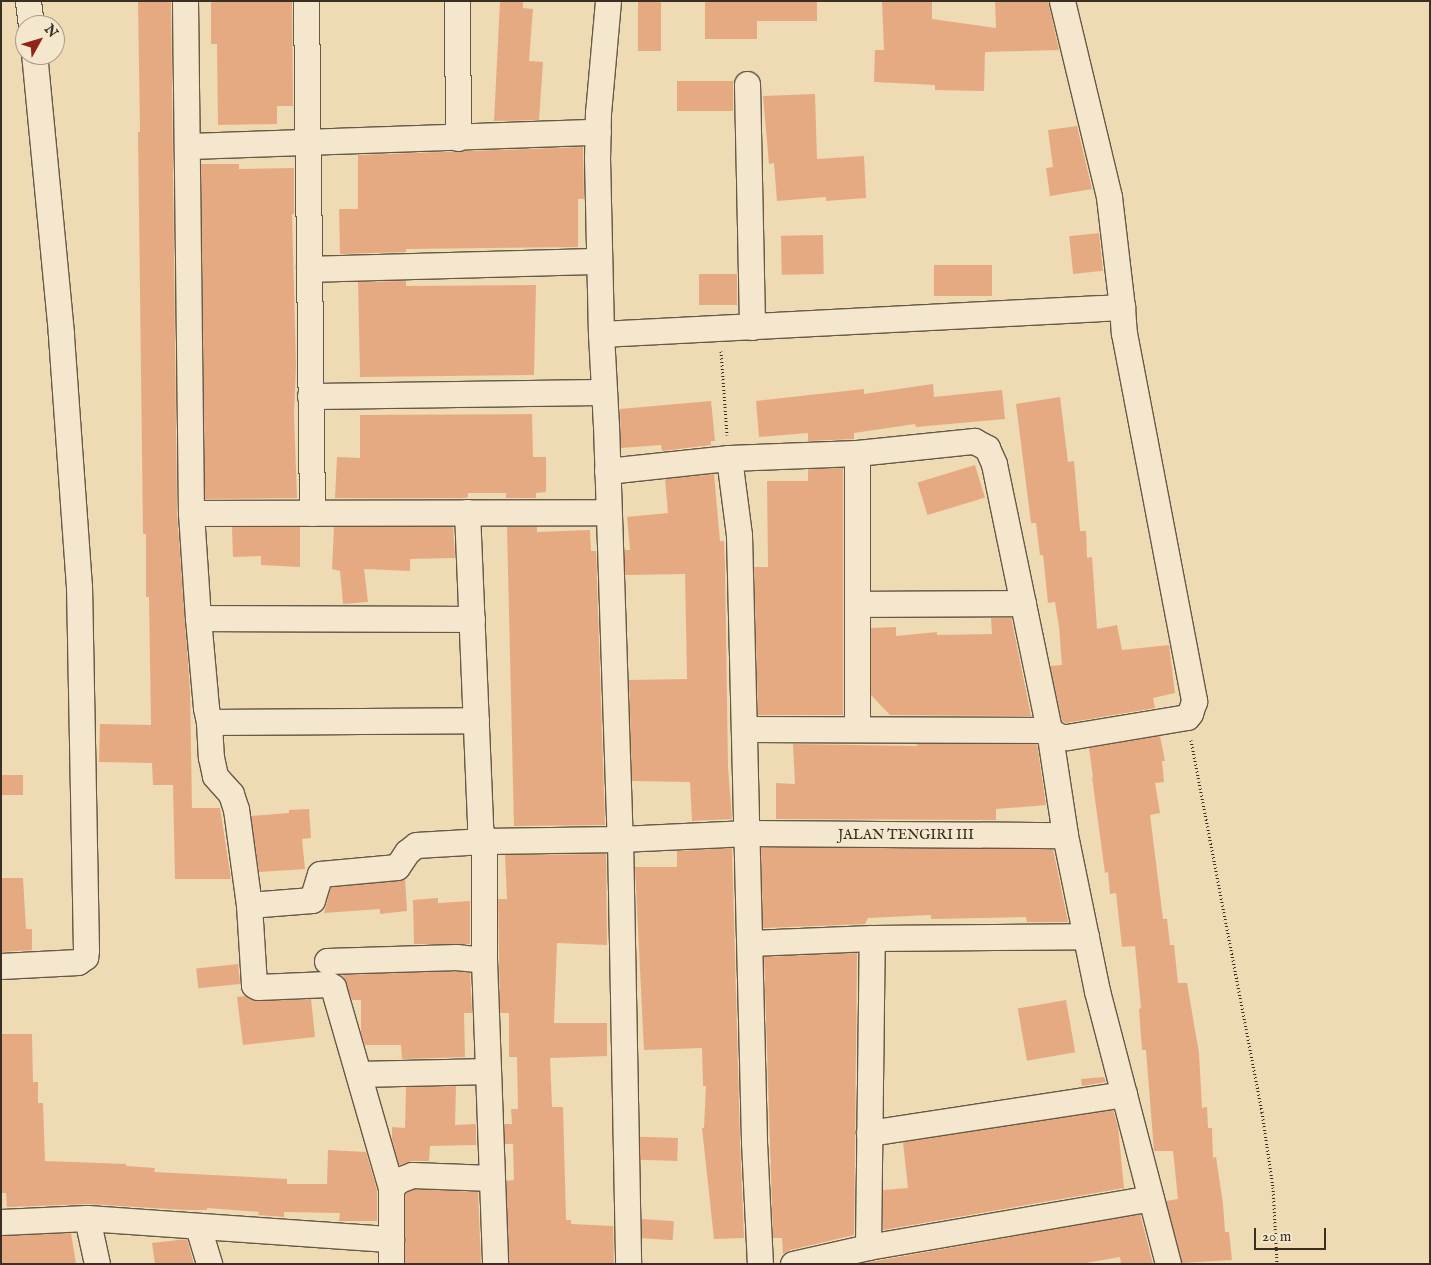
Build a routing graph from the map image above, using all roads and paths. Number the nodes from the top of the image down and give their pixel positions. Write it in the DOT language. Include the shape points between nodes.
graph roads {
  1 [pos="28,1"];
  2 [pos="185,1"];
  3 [pos="306,1"];
  4 [pos="457,1"];
  5 [pos="608,1"];
  6 [pos="1062,1"];
  7 [pos="30,15"];
  8 [pos="35,65"];
  9 [pos="747,84"];
  10 [pos="598,132"];
  11 [pos="458,138"];
  12 [pos="307,143"];
  13 [pos="188,146"];
  14 [pos="599,261"];
  15 [pos="309,269"];
  16 [pos="1122,307"];
  17 [pos="752,326"];
  18 [pos="719,328"];
  19 [pos="601,334"];
  20 [pos="604,392"];
  21 [pos="310,396"];
  22 [pos="857,453"];
  23 [pos="729,458"];
  24 [pos="606,471"];
  25 [pos="467,512"];
  26 [pos="608,512"];
  27 [pos="191,513"];
  28 [pos="312,513"];
  29 [pos="1023,603"];
  30 [pos="857,604"];
  31 [pos="198,618"];
  32 [pos="472,619"];
  33 [pos="1186,717"];
  34 [pos="476,720"];
  35 [pos="209,722"];
  36 [pos="745,729"];
  37 [pos="857,729"];
  38 [pos="1049,730"];
  39 [pos="748,833"];
  40 [pos="1065,835"];
  41 [pos="620,839"];
  42 [pos="484,840"];
  43 [pos="249,906"];
  44 [pos="1086,936"];
  45 [pos="872,938"];
  46 [pos="750,943"];
  47 [pos="484,960"];
  48 [pos="324,962"];
  49 [pos="1,966"];
  50 [pos="488,1071"];
  51 [pos="359,1074"];
  52 [pos="1124,1094"];
  53 [pos="869,1134"];
  54 [pos="492,1178"];
  55 [pos="391,1188"];
  56 [pos="1151,1198"];
  57 [pos="86,1218"];
  58 [pos="1,1222"];
  59 [pos="198,1227"];
  60 [pos="391,1239"];
  61 [pos="868,1247"];
  62 [pos="97,1264"];
  63 [pos="209,1264"];
  64 [pos="391,1264"];
  65 [pos="495,1264"];
  66 [pos="628,1264"];
  67 [pos="760,1264"];
  68 [pos="793,1264"];
  69 [pos="1168,1264"];
  70 [pos="1278,1264"];
  1 -- 7 [label="street"];
  2 -- 13 [label="street"];
  3 -- 12 [label="street"];
  4 -- 11 [label="street"];
  5 -- 10 [label="street"];
  6 -- 16 [label="street" via="1109,197"];
  8 -- 49 [label="street" via="61,333 79,587 86,950 85,957 78,962"];
  9 -- 17 [label="street"];
  10 -- 11 [label="street"];
  10 -- 14 [label="street"];
  11 -- 12 [label="street"];
  12 -- 13 [label="street"];
  12 -- 15 [label="street"];
  13 -- 27 [label="street"];
  14 -- 15 [label="street"];
  14 -- 19 [label="street"];
  15 -- 21 [label="street"];
  16 -- 17 [label="street"];
  16 -- 33 [label="street" via="1124,333 1194,701 1193,709"];
  17 -- 18 [label="street"];
  18 -- 19 [label="street"];
  18 -- 23 [label="path"];
  19 -- 20 [label="street"];
  20 -- 21 [label="street"];
  20 -- 24 [label="street"];
  21 -- 28 [label="street"];
  22 -- 23 [label="street"];
  22 -- 29 [label="street" via="974,441 987,448 994,464"];
  22 -- 30 [label="street"];
  23 -- 24 [label="street"];
  23 -- 36 [label="street" via="739,535"];
  24 -- 26 [label="street"];
  25 -- 26 [label="street"];
  25 -- 28 [label="street"];
  25 -- 32 [label="street"];
  26 -- 41 [label="street"];
  27 -- 28 [label="street"];
  27 -- 31 [label="street"];
  29 -- 30 [label="street"];
  29 -- 38 [label="street"];
  30 -- 37 [label="street"];
  31 -- 32 [label="street"];
  31 -- 35 [label="street"];
  32 -- 34 [label="street"];
  33 -- 38 [label="street" via="1071,737 1061,737"];
  33 -- 70 [label="path" via="1262,1112 1273,1187"];
  34 -- 35 [label="street"];
  34 -- 42 [label="street" via="480,828"];
  35 -- 43 [label="street" via="211,757 216,776 231,794 236,809"];
  36 -- 37 [label="street"];
  36 -- 39 [label="street"];
  37 -- 38 [label="street"];
  38 -- 40 [label="street"];
  39 -- 40 [label="street, JALAN TENGIRI III"];
  39 -- 41 [label="street, JALAN TENGIRI III"];
  39 -- 46 [label="street"];
  40 -- 44 [label="street"];
  41 -- 42 [label="street, JALAN TENGIRI III"];
  41 -- 66 [label="street"];
  42 -- 43 [label="street, JALAN TENGIRI III" via="416,845 397,867 320,874 312,900"];
  42 -- 47 [label="street"];
  43 -- 48 [label="street" via="254,985"];
  44 -- 45 [label="street"];
  44 -- 52 [label="street"];
  45 -- 46 [label="street"];
  45 -- 53 [label="street"];
  46 -- 67 [label="street"];
  47 -- 48 [label="street"];
  47 -- 50 [label="street"];
  48 -- 51 [label="street" via="336,992"];
  50 -- 51 [label="street"];
  50 -- 54 [label="street"];
  51 -- 55 [label="street"];
  52 -- 53 [label="street"];
  52 -- 56 [label="street"];
  53 -- 61 [label="street"];
  54 -- 55 [label="street" via="412,1175 399,1180"];
  54 -- 65 [label="street"];
  55 -- 60 [label="street"];
  56 -- 61 [label="street"];
  56 -- 69 [label="street"];
  57 -- 58 [label="street"];
  57 -- 59 [label="street"];
  57 -- 62 [label="street"];
  59 -- 60 [label="street"];
  59 -- 63 [label="street"];
  60 -- 64 [label="street"];
  61 -- 68 [label="street"];
}
